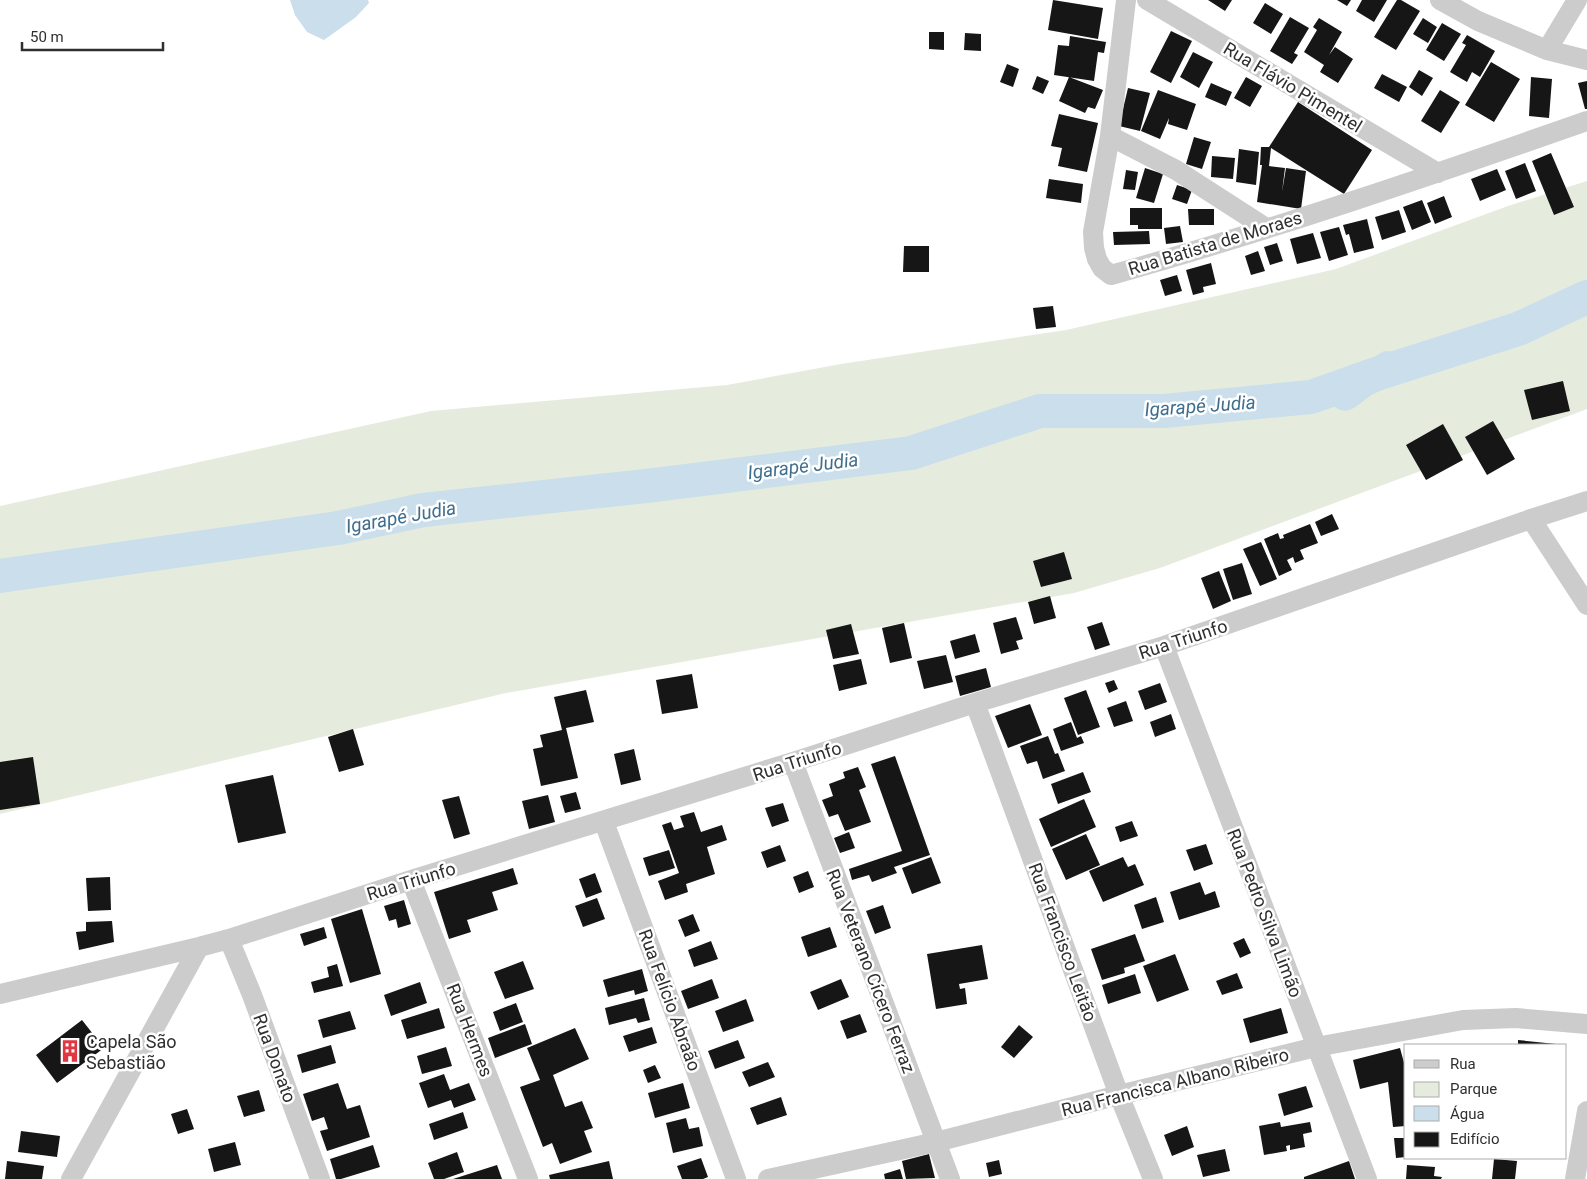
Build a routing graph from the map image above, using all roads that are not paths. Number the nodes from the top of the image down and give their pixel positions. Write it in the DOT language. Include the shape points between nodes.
graph roads {
  1 [pos="1126,0"];
  2 [pos="1147,0"];
  3 [pos="1440,0"];
  4 [pos="1577,0"];
  5 [pos="1547,50"];
  6 [pos="1587,60"];
  7 [pos="1587,121"];
  8 [pos="1110,136"];
  9 [pos="1438,173"];
  10 [pos="1266,228"];
  11 [pos="1587,502"];
  12 [pos="1531,518"];
  13 [pos="1587,605"];
  14 [pos="1164,646"];
  15 [pos="975,703"];
  16 [pos="793,762"];
  17 [pos="604,822"];
  18 [pos="411,880"];
  19 [pos="228,939"];
  20 [pos="200,947"];
  21 [pos="0,994"];
  22 [pos="1587,1024"];
  23 [pos="1316,1047"];
  24 [pos="1119,1095"];
  25 [pos="1587,1111"];
  26 [pos="936,1142"];
  27 [pos="71,1179"];
  28 [pos="320,1179"];
  29 [pos="528,1179"];
  30 [pos="736,1179"];
  31 [pos="768,1179"];
  32 [pos="950,1179"];
  33 [pos="1153,1179"];
  34 [pos="1367,1179"];
  35 [pos="1575,1179"];
  1 -- 8 [label="street, Rua Batista de Moraes"];
  2 -- 9 [label="street, Rua Flávio Pimentel"];
  3 -- 5 [label="street" via="1478,22"];
  4 -- 5 [label="street"];
  5 -- 6 [label="street"];
  7 -- 9 [label="street, Rua Batista de Moraes"];
  8 -- 10 [label="street" via="1184,175"];
  8 -- 10 [label="street, Rua Batista de Moraes" via="1093,232 1097,259 1111,275"];
  9 -- 10 [label="street, Rua Batista de Moraes"];
  11 -- 12 [label="street, Rua Triunfo"];
  12 -- 13 [label="street"];
  12 -- 14 [label="street, Rua Triunfo"];
  14 -- 15 [label="street, Rua Triunfo"];
  14 -- 23 [label="street, Rua Pedro Silva Limão"];
  15 -- 16 [label="street, Rua Triunfo"];
  15 -- 24 [label="street, Rua Francisco Leitão"];
  16 -- 17 [label="street, Rua Triunfo"];
  16 -- 26 [label="street, Rua Veterano Cícero Ferraz"];
  17 -- 18 [label="street, Rua Triunfo"];
  17 -- 30 [label="street, Rua Felício Abraão"];
  18 -- 19 [label="street, Rua Triunfo"];
  18 -- 29 [label="street, Rua Hermes"];
  19 -- 20 [label="street, Rua Triunfo"];
  19 -- 28 [label="street, Rua Donato"];
  20 -- 21 [label="street, Rua Triunfo"];
  20 -- 27 [label="street"];
  22 -- 23 [label="street, Rua Francisca Albano Ribeiro" via="1516,1018 1463,1020"];
  23 -- 24 [label="street, Rua Francisca Albano Ribeiro"];
  23 -- 34 [label="street, Rua Pedro Silva Limão"];
  24 -- 26 [label="street, Rua Francisca Albano Ribeiro"];
  24 -- 33 [label="street, Rua Francisco Leitão"];
  25 -- 35 [label="street"];
  26 -- 31 [label="street, Rua Francisca Albano Ribeiro"];
  26 -- 32 [label="street, Rua Veterano Cícero Ferraz"];
}
